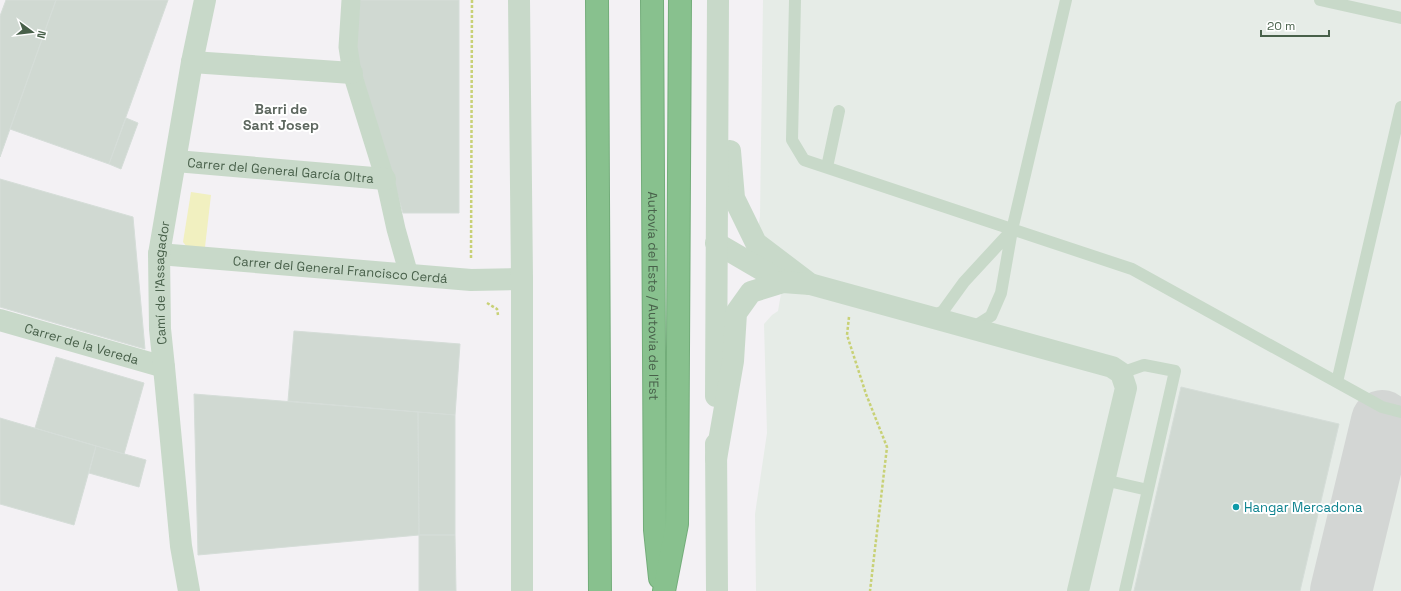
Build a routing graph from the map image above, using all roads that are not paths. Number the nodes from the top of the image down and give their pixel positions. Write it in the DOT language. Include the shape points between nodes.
graph roads {
  1 [pos="205,0"];
  2 [pos="351,0"];
  3 [pos="519,0"];
  4 [pos="597,0"];
  5 [pos="652,0"];
  6 [pos="680,0"];
  7 [pos="795,0"];
  8 [pos="1066,0"];
  9 [pos="1320,0"];
  10 [pos="718,6"];
  11 [pos="1401,18"];
  12 [pos="192,62"];
  13 [pos="352,73"];
  14 [pos="1401,106"];
  15 [pos="839,111"];
  16 [pos="176,161"];
  17 [pos="827,167"];
  18 [pos="385,179"];
  19 [pos="1012,230"];
  20 [pos="716,243"];
  21 [pos="159,254"];
  22 [pos="409,275"];
  23 [pos="522,279"];
  24 [pos="783,282"];
  25 [pos="810,284"];
  26 [pos="931,317"];
  27 [pos="0,320"];
  28 [pos="972,328"];
  29 [pos="164,367"];
  30 [pos="1121,373"];
  31 [pos="1337,382"];
  32 [pos="1401,412"];
  33 [pos="716,459"];
  34 [pos="1104,480"];
  35 [pos="1148,490"];
  36 [pos="189,591"];
  37 [pos="522,591"];
  38 [pos="600,591"];
  39 [pos="662,591"];
  40 [pos="717,591"];
  41 [pos="1078,591"];
  42 [pos="1125,591"];
  1 -- 12 [label="street, Camí de l'Assagador"];
  2 -- 13 [label="street" via="348,47"];
  3 -- 23 [label="street"];
  4 -- 38 [label="highway"];
  5 -- 39 [label="highway, Autovía del Este / Autovia de l'Est" via="655,530"];
  6 -- 39 [label="highway" via="677,524"];
  7 -- 17 [label="lane" via="792,140 804,160"];
  8 -- 19 [label="lane"];
  9 -- 11 [label="lane"];
  10 -- 20 [label="street"];
  10 -- 25 [label="street" via="734,198 756,243"];
  12 -- 13 [label="street"];
  12 -- 16 [label="street, Camí de l'Assagador"];
  13 -- 18 [label="street"];
  14 -- 31 [label="lane"];
  15 -- 17 [label="lane"];
  16 -- 18 [label="street, Carrer del General García Oltra"];
  16 -- 21 [label="street, Camí de l'Assagador"];
  17 -- 19 [label="lane"];
  18 -- 22 [label="street"];
  19 -- 26 [label="lane" via="964,282 943,310"];
  19 -- 28 [label="lane" via="1001,293 991,316"];
  19 -- 31 [label="lane" via="1132,269"];
  20 -- 24 [label="street"];
  20 -- 33 [label="street"];
  21 -- 22 [label="street, Carrer del General Francisco Cerdá"];
  21 -- 29 [label="street, Camí de l'Assagador" via="160,329"];
  22 -- 23 [label="street, Carrer del General Francisco Cerdá" via="471,280"];
  23 -- 37 [label="street"];
  24 -- 25 [label="street"];
  24 -- 33 [label="street" via="751,292 736,313 733,361"];
  25 -- 26 [label="street"];
  26 -- 28 [label="street"];
  27 -- 29 [label="street, Carrer de la Vereda"];
  28 -- 30 [label="street" via="1112,367"];
  29 -- 36 [label="street, Camí de l'Assagador" via="180,546"];
  30 -- 34 [label="street" via="1126,388"];
  30 -- 35 [label="lane" via="1144,365 1175,371"];
  31 -- 32 [label="lane" via="1382,407"];
  33 -- 40 [label="street"];
  34 -- 35 [label="lane"];
  34 -- 41 [label="street"];
  35 -- 42 [label="lane"];
}
